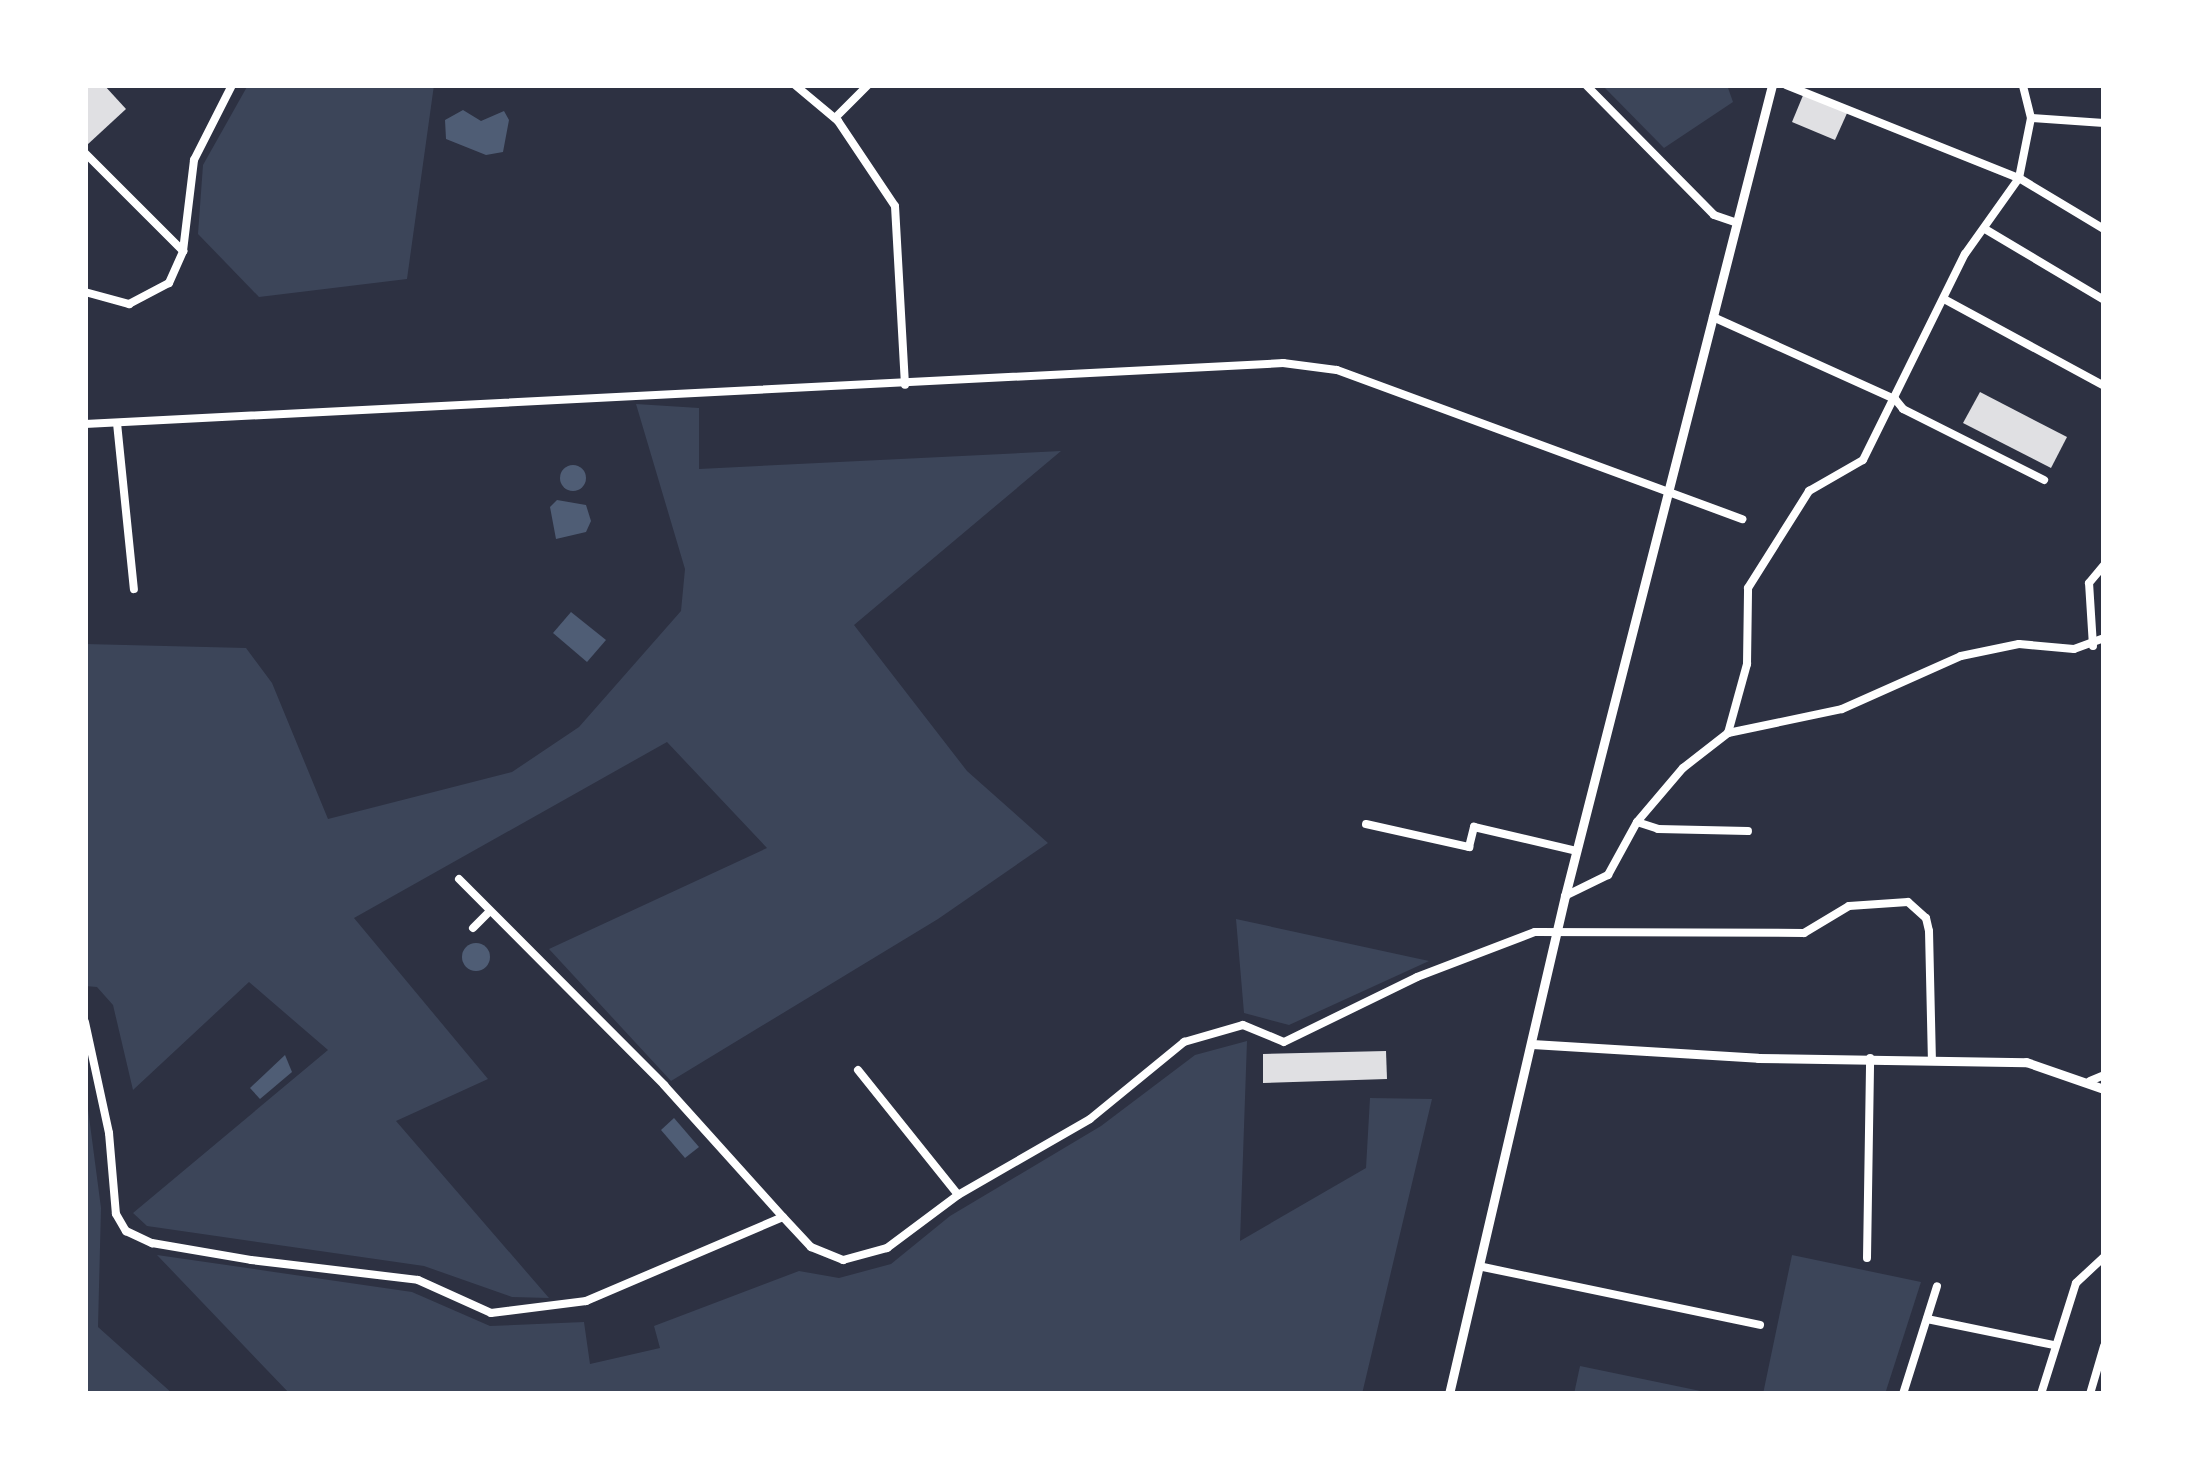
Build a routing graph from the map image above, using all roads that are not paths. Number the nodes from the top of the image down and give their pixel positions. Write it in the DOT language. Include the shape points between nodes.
graph roads {
  1 [pos="232,85"];
  2 [pos="795,85"];
  3 [pos="868,85"];
  4 [pos="1586,85"];
  5 [pos="1772,85"];
  6 [pos="1786,85"];
  7 [pos="2023,85"];
  8 [pos="836,118"];
  9 [pos="2031,118"];
  10 [pos="2104,123"];
  11 [pos="85,153"];
  12 [pos="2019,178"];
  13 [pos="1737,223"];
  14 [pos="2104,228"];
  15 [pos="1986,229"];
  16 [pos="182,251"];
  17 [pos="85,292"];
  18 [pos="1944,299"];
  19 [pos="2104,300"];
  20 [pos="1713,317"];
  21 [pos="905,384"];
  22 [pos="2104,386"];
  23 [pos="1895,399"];
  24 [pos="117,423"];
  25 [pos="85,424"];
  26 [pos="2044,480"];
  27 [pos="1670,494"];
  28 [pos="1744,519"];
  29 [pos="2104,565"];
  30 [pos="134,589"];
  31 [pos="2104,638"];
  32 [pos="2093,646"];
  33 [pos="1728,734"];
  34 [pos="1637,822"];
  35 [pos="1366,824"];
  36 [pos="1748,831"];
  37 [pos="1576,851"];
  38 [pos="460,879"];
  39 [pos="1564,896"];
  40 [pos="490,911"];
  41 [pos="472,928"];
  42 [pos="1556,931"];
  43 [pos="85,1022"];
  44 [pos="1532,1044"];
  45 [pos="1870,1058"];
  46 [pos="1932,1059"];
  47 [pos="858,1070"];
  48 [pos="2104,1075"];
  49 [pos="2090,1081"];
  50 [pos="2104,1089"];
  51 [pos="958,1195"];
  52 [pos="783,1217"];
  53 [pos="2104,1257"];
  54 [pos="1867,1258"];
  55 [pos="1483,1267"];
  56 [pos="1937,1286"];
  57 [pos="1926,1319"];
  58 [pos="1760,1325"];
  59 [pos="2054,1345"];
  60 [pos="2104,1346"];
  61 [pos="1449,1394"];
  62 [pos="1903,1394"];
  63 [pos="2041,1394"];
  64 [pos="2090,1394"];
  1 -- 16 [label="street" via="194,160"];
  2 -- 8 [label="street"];
  3 -- 8 [label="street"];
  4 -- 13 [label="street" via="1714,215"];
  5 -- 13 [label="street"];
  6 -- 12 [label="street"];
  7 -- 9 [label="street"];
  8 -- 21 [label="street" via="895,206"];
  9 -- 10 [label="street"];
  9 -- 12 [label="street"];
  11 -- 16 [label="street"];
  12 -- 14 [label="street"];
  12 -- 15 [label="street"];
  13 -- 20 [label="street"];
  15 -- 18 [label="street" via="1965,254"];
  15 -- 19 [label="street"];
  16 -- 17 [label="street" via="169,283 129,304"];
  18 -- 22 [label="street"];
  18 -- 23 [label="street"];
  20 -- 23 [label="street"];
  20 -- 27 [label="street"];
  21 -- 24 [label="street"];
  21 -- 27 [label="street" via="1227,364 1337,370"];
  23 -- 26 [label="street" via="1903,410"];
  23 -- 33 [label="street" via="1863,460 1809,490 1748,588 1747,664"];
  24 -- 25 [label="street"];
  24 -- 30 [label="street"];
  27 -- 28 [label="street"];
  27 -- 37 [label="street"];
  29 -- 32 [label="street" via="2089,583"];
  31 -- 32 [label="street"];
  32 -- 33 [label="street" via="2019,644 1961,656 1842,709"];
  33 -- 34 [label="street" via="1683,768"];
  34 -- 36 [label="street" via="1658,829"];
  34 -- 39 [label="street" via="1608,875"];
  35 -- 37 [label="street" via="1469,848 1474,827"];
  37 -- 39 [label="street"];
  38 -- 40 [label="street"];
  39 -- 42 [label="street"];
  40 -- 41 [label="street"];
  40 -- 52 [label="street" via="664,1085"];
  42 -- 44 [label="street"];
  42 -- 46 [label="street" via="1804,933 1850,906 1908,902 1926,918 1929,931"];
  42 -- 51 [label="street" via="1535,932 1417,978 1284,1042 1243,1025 1184,1042 1090,1119"];
  43 -- 52 [label="street" via="109,1133 116,1214 126,1231 152,1243 418,1280 491,1313 586,1301"];
  44 -- 45 [label="street"];
  44 -- 55 [label="street"];
  45 -- 46 [label="street"];
  45 -- 54 [label="street"];
  46 -- 49 [label="street" via="2026,1062"];
  47 -- 51 [label="street"];
  48 -- 49 [label="street"];
  49 -- 50 [label="street"];
  51 -- 52 [label="street" via="887,1248 843,1260 811,1247"];
  53 -- 59 [label="street" via="2076,1284"];
  55 -- 58 [label="street"];
  55 -- 61 [label="street"];
  56 -- 57 [label="street"];
  57 -- 59 [label="street"];
  57 -- 62 [label="street"];
  59 -- 63 [label="street"];
  60 -- 64 [label="street"];
}
